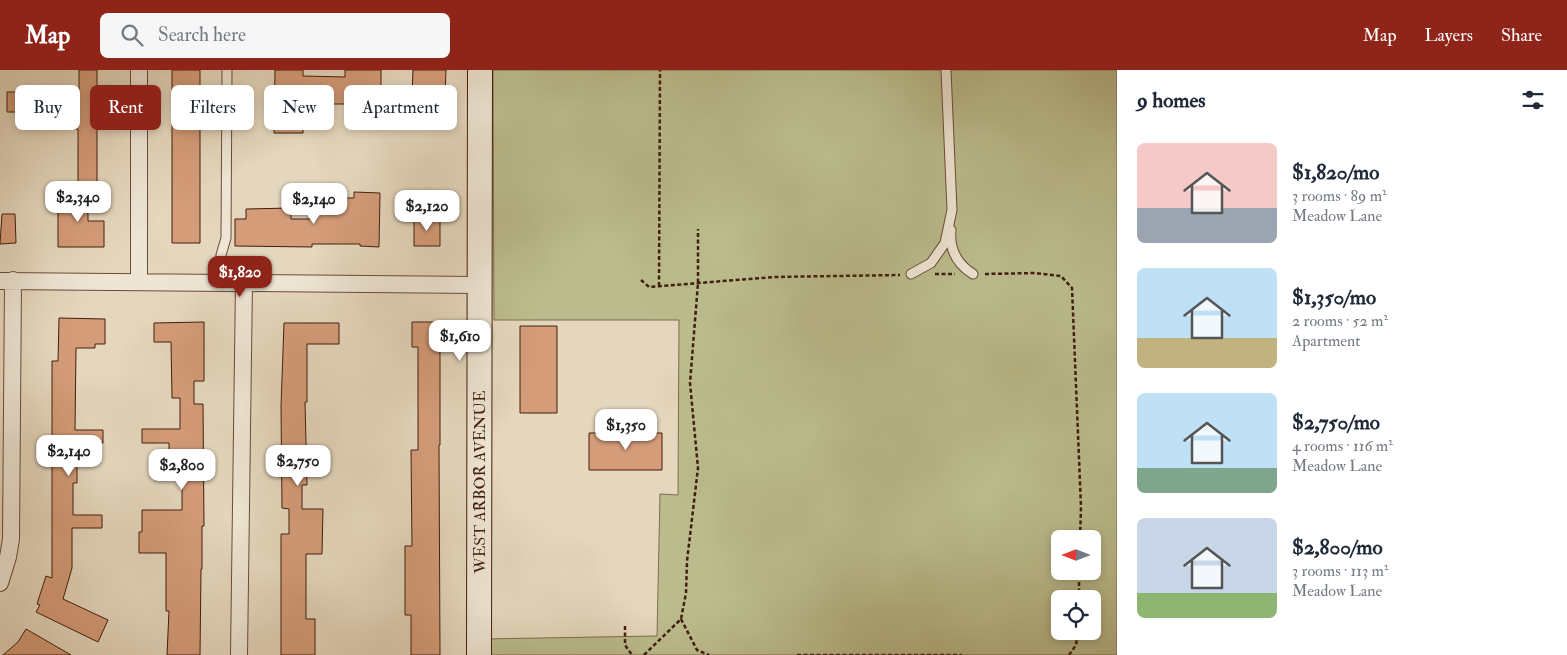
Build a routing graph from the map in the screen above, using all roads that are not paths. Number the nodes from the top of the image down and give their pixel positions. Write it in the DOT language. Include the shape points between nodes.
graph roads {
  1 [pos="139,70"];
  2 [pos="227,70"];
  3 [pos="480,70"];
  4 [pos="946,70"];
  5 [pos="952,210"];
  6 [pos="912,274"];
  7 [pos="973,274"];
  8 [pos="7,280"];
  9 [pos="139,282"];
  10 [pos="220,282"];
  11 [pos="244,282"];
  12 [pos="480,285"];
  13 [pos="0,583"];
  14 [pos="239,655"];
  15 [pos="479,655"];
  1 -- 9 [label="street"];
  2 -- 10 [label="lane" via="226,238 221,255"];
  3 -- 12 [label="main road, WEST ARBOR AVENUE"];
  4 -- 5 [label="lane"];
  5 -- 6 [label="lane" via="944,243 931,263"];
  5 -- 7 [label="lane" via="952,246 959,263"];
  8 -- 9 [label="street"];
  8 -- 13 [label="street" via="11,540"];
  9 -- 10 [label="street"];
  10 -- 11 [label="street"];
  11 -- 12 [label="street"];
  11 -- 14 [label="street"];
  12 -- 15 [label="main road, WEST ARBOR AVENUE"];
}
